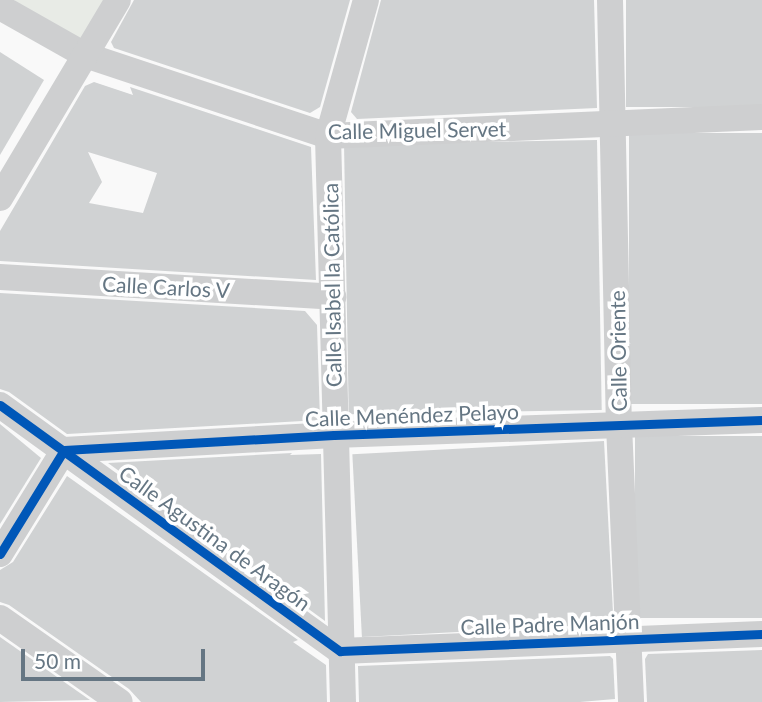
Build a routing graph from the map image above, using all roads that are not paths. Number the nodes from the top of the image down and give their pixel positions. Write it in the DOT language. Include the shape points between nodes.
graph roads {
  1 [pos="118,0"];
  2 [pos="366,0"];
  3 [pos="610,0"];
  4 [pos="8,6"];
  5 [pos="85,55"];
  6 [pos="762,117"];
  7 [pos="614,123"];
  8 [pos="328,136"];
  9 [pos="0,198"];
  10 [pos="0,277"];
  11 [pos="333,297"];
  12 [pos="0,405"];
  13 [pos="762,421"];
  14 [pos="619,425"];
  15 [pos="334,435"];
  16 [pos="64,450"];
  17 [pos="0,554"];
  18 [pos="0,618"];
  19 [pos="762,634"];
  20 [pos="631,638"];
  21 [pos="340,651"];
  22 [pos="112,700"];
  23 [pos="343,702"];
  24 [pos="631,702"];
  1 -- 5 [label="street"];
  2 -- 8 [label="street, Calle Isabel la Católica"];
  3 -- 7 [label="street, Calle Oriente"];
  4 -- 5 [label="street, Calle Miguel Servet"];
  5 -- 8 [label="street, Calle Miguel Servet"];
  5 -- 9 [label="street"];
  6 -- 7 [label="street, Calle Miguel Servet"];
  7 -- 8 [label="street, Calle Miguel Servet"];
  7 -- 14 [label="street, Calle Oriente"];
  8 -- 11 [label="street, Calle Isabel la Católica"];
  10 -- 11 [label="street, Calle Carlos V"];
  11 -- 15 [label="street, Calle Isabel la Católica"];
  12 -- 16 [label="street, Calle Agustina de Aragón"];
  13 -- 14 [label="street, Calle Menéndez Pelayo"];
  14 -- 15 [label="street, Calle Menéndez Pelayo"];
  14 -- 20 [label="street, Calle Oriente"];
  15 -- 16 [label="street, Calle Menéndez Pelayo"];
  15 -- 21 [label="street, Calle Isabel la Católica"];
  16 -- 17 [label="street"];
  16 -- 21 [label="street, Calle Agustina de Aragón"];
  18 -- 22 [label="street"];
  19 -- 20 [label="street, Calle Padre Manjón"];
  20 -- 21 [label="street, Calle Padre Manjón"];
  20 -- 24 [label="street, Calle Oriente"];
  21 -- 23 [label="street, Calle Isabel la Católica"];
}
